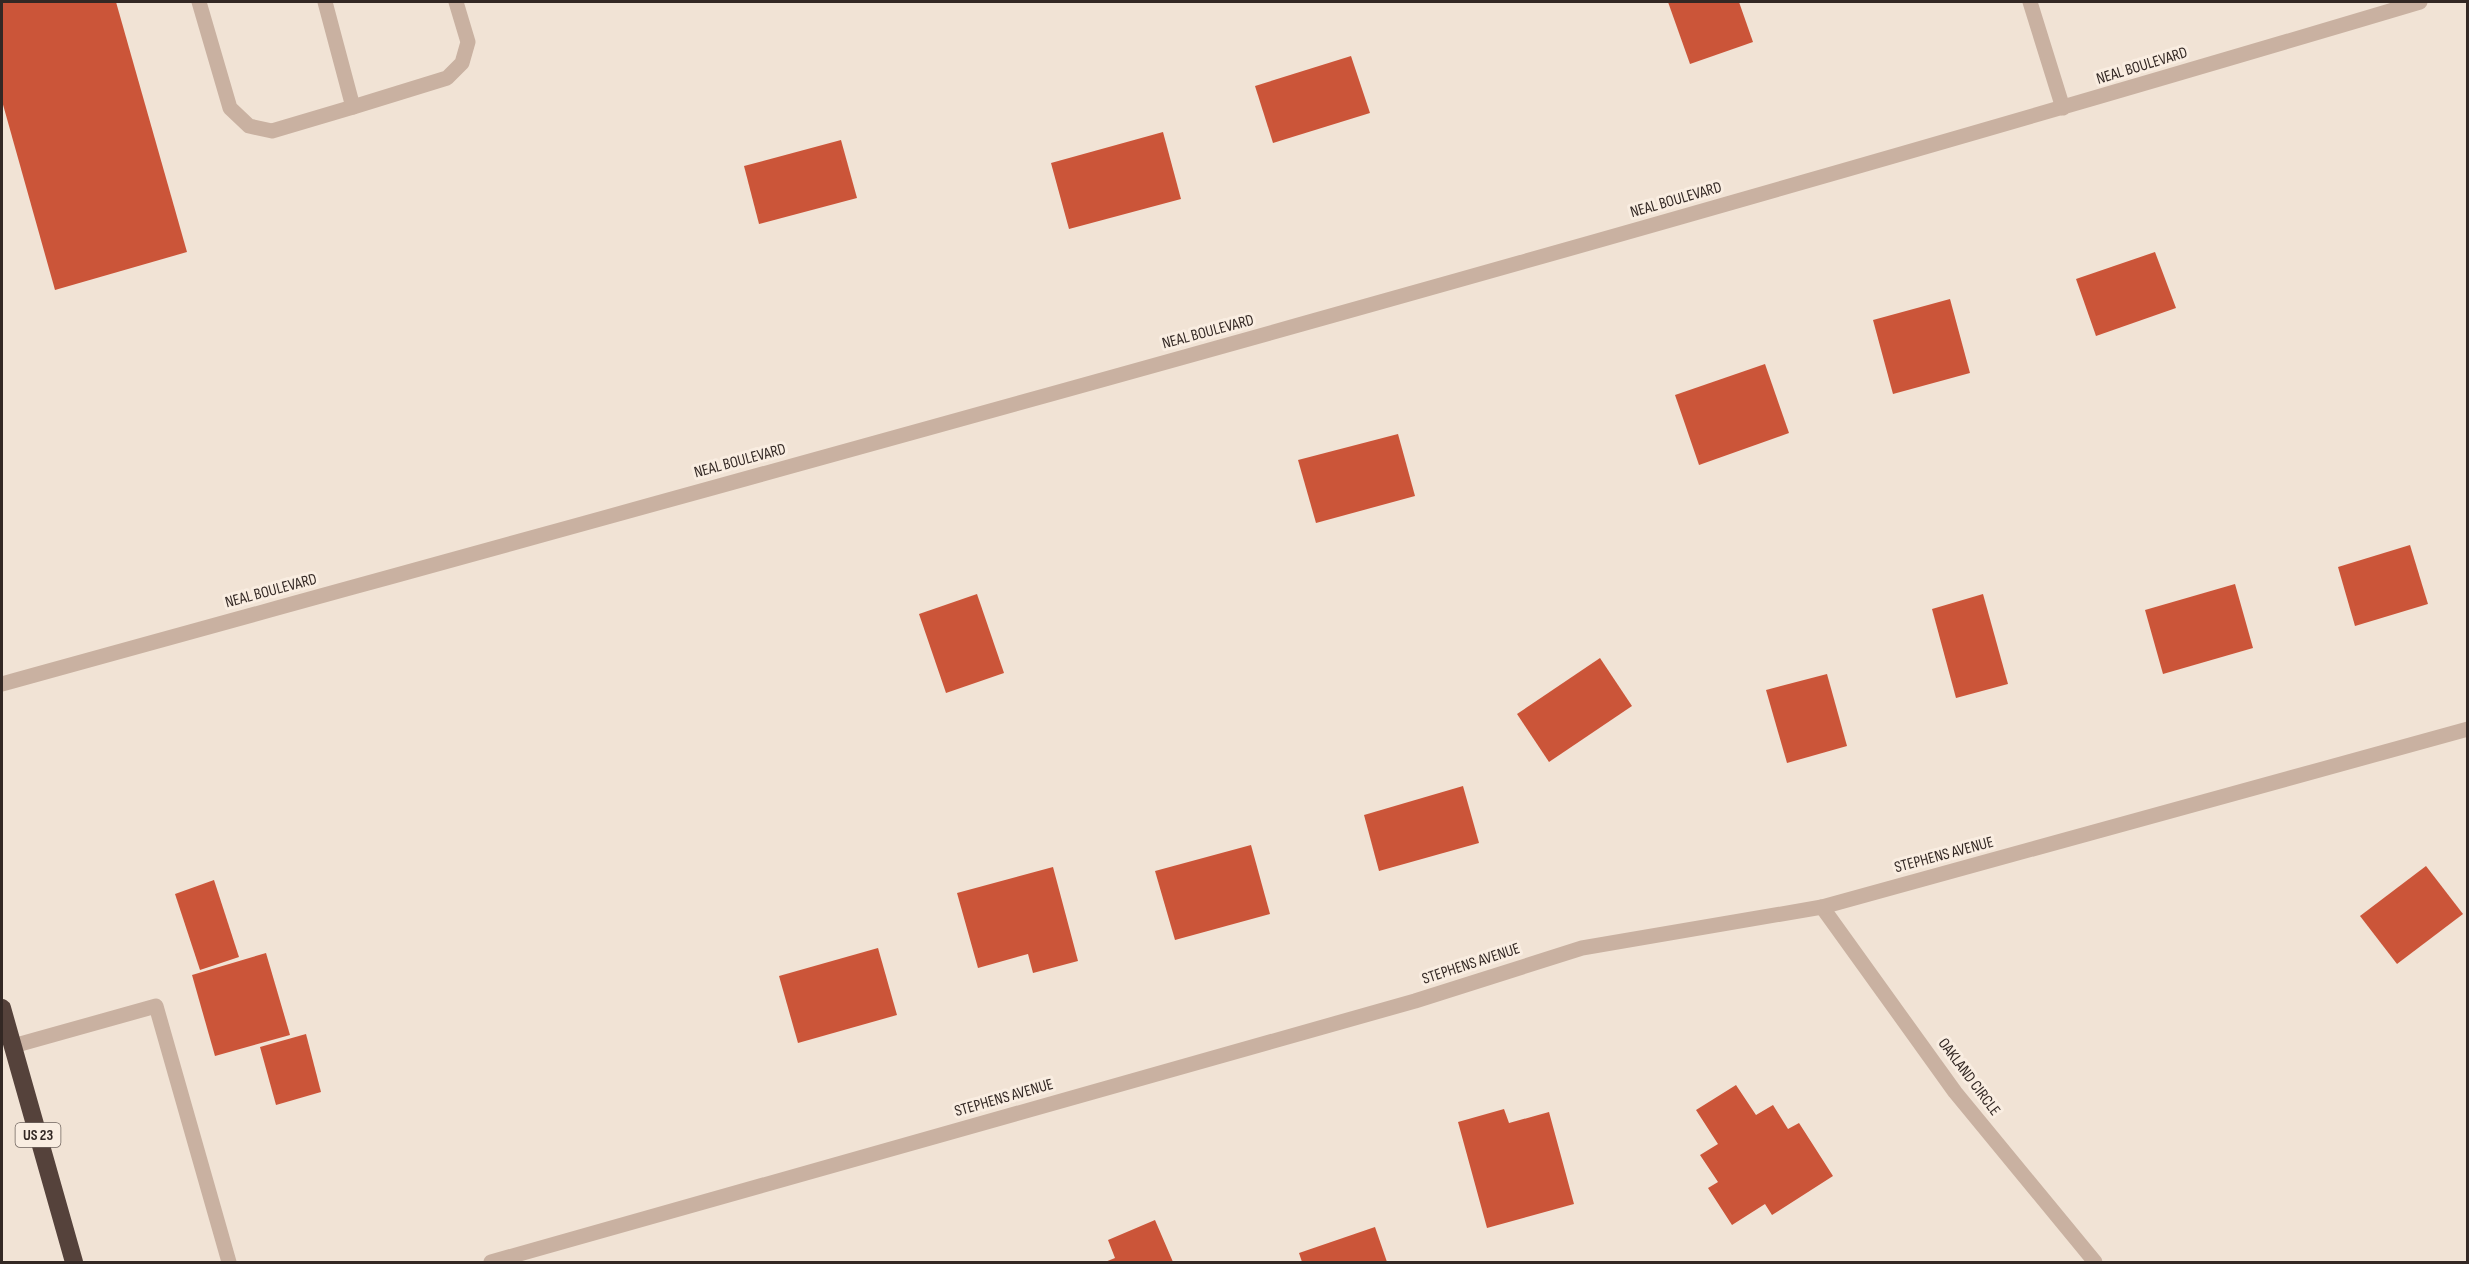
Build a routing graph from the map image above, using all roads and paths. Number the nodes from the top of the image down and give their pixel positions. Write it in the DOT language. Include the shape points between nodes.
graph roads {
  1 [pos="199,2"];
  2 [pos="325,2"];
  3 [pos="456,2"];
  4 [pos="2031,2"];
  5 [pos="2420,2"];
  6 [pos="353,107"];
  7 [pos="2063,108"];
  8 [pos="2,684"];
  9 [pos="2468,729"];
  10 [pos="1822,907"];
  11 [pos="2,1008"];
  12 [pos="13,1046"];
  13 [pos="74,1263"];
  14 [pos="229,1263"];
  15 [pos="491,1263"];
  16 [pos="2095,1263"];
  1 -- 6 [label="street" via="230,108 249,126 272,131"];
  2 -- 6 [label="street"];
  3 -- 6 [label="street" via="468,42 462,63 447,78"];
  4 -- 7 [label="street"];
  5 -- 7 [label="street, NEAL BOULEVARD"];
  7 -- 8 [label="street, NEAL BOULEVARD" via="1374,305"];
  9 -- 10 [label="street, STEPHENS AVENUE"];
  10 -- 15 [label="street, STEPHENS AVENUE" via="1582,948 1415,1001"];
  10 -- 16 [label="street, OAKLAND CIRCLE" via="1955,1092"];
  11 -- 12 [label="highway, US 23"];
  12 -- 13 [label="highway, US 23"];
  12 -- 14 [label="street" via="156,1005"];
}
